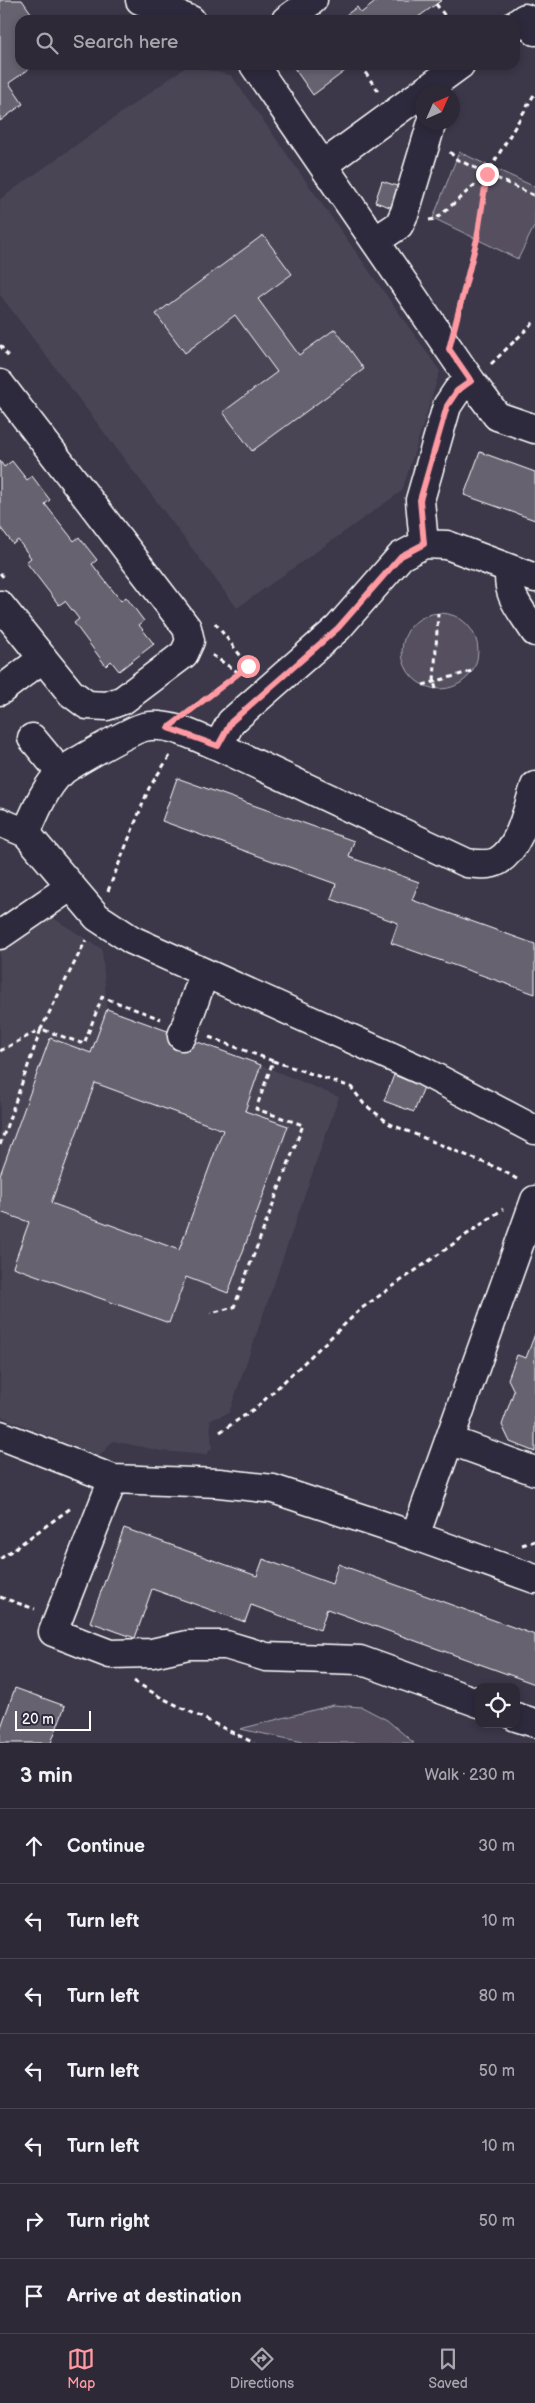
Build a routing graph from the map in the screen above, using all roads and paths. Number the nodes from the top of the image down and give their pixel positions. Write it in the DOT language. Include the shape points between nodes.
graph roads {
  1 [pos="314,0"];
  2 [pos="150,2"];
  3 [pos="436,4"];
  4 [pos="180,15"];
  5 [pos="293,15"];
  6 [pos="444,15"];
  7 [pos="520,22"];
  8 [pos="535,32"];
  9 [pos="257,70"];
  10 [pos="363,70"];
  11 [pos="448,78"];
  12 [pos="535,93"];
  13 [pos="394,114"];
  14 [pos="430,130"];
  15 [pos="456,159"];
  16 [pos="323,165"];
  17 [pos="487,174"];
  18 [pos="535,196"];
  19 [pos="436,219"];
  20 [pos="375,241"];
  21 [pos="535,321"];
  22 [pos="449,349"];
  23 [pos="471,381"];
  24 [pos="0,384"];
  25 [pos="535,429"];
  26 [pos="424,544"];
  27 [pos="510,569"];
  28 [pos="535,578"];
  29 [pos="0,604"];
  30 [pos="438,613"];
  31 [pos="535,632"];
  32 [pos="43,658"];
  33 [pos="248,666"];
  34 [pos="472,671"];
  35 [pos="434,682"];
  36 [pos="423,685"];
  37 [pos="436,689"];
  38 [pos="0,691"];
  39 [pos="107,706"];
  40 [pos="176,730"];
  41 [pos="121,737"];
  42 [pos="32,738"];
  43 [pos="218,746"];
  44 [pos="60,773"];
  45 [pos="535,786"];
  46 [pos="0,822"];
  47 [pos="26,833"];
  48 [pos="70,887"];
  49 [pos="106,895"];
  50 [pos="89,934"];
  51 [pos="0,935"];
  52 [pos="204,974"];
  53 [pos="106,998"];
  54 [pos="42,1029"];
  55 [pos="182,1036"];
  56 [pos="0,1051"];
  57 [pos="273,1061"];
  58 [pos="270,1069"];
  59 [pos="535,1130"];
  60 [pos="0,1145"];
  61 [pos="531,1193"];
  62 [pos="508,1206"];
  63 [pos="211,1313"];
  64 [pos="220,1432"];
  65 [pos="0,1435"];
  66 [pos="449,1440"];
  67 [pos="535,1472"];
  68 [pos="113,1479"];
  69 [pos="72,1508"];
  70 [pos="415,1536"];
  71 [pos="0,1559"];
  72 [pos="535,1579"];
  73 [pos="0,1597"];
  74 [pos="60,1617"];
  75 [pos="110,1654"];
  76 [pos="475,1702"];
  77 [pos="520,1718"];
  78 [pos="535,1724"];
  79 [pos="254,1743"];
  1 -- 5 [label="lane"];
  2 -- 4 [label="lane"];
  3 -- 6 [label="path"];
  7 -- 8 [label="lane" via="525,18"];
  9 -- 16 [label="lane"];
  10 -- 13 [label="path"];
  11 -- 13 [label="lane"];
  12 -- 17 [label="path"];
  13 -- 16 [label="lane"];
  14 -- 20 [label="lane" via="399,225"];
  15 -- 17 [label="path"];
  16 -- 20 [label="lane"];
  17 -- 18 [label="path"];
  17 -- 19 [label="path"];
  17 -- 22 [label="path" via="477,239"];
  20 -- 22 [label="lane"];
  21 -- 23 [label="path"];
  22 -- 23 [label="lane"];
  23 -- 25 [label="lane" via="497,416"];
  23 -- 26 [label="lane" via="457,391 444,416 420,500"];
  24 -- 39 [label="lane" via="187,628 190,641 184,654 123,700"];
  26 -- 27 [label="lane" via="447,545"];
  26 -- 43 [label="lane" via="401,556 338,628 231,722"];
  27 -- 28 [label="lane"];
  27 -- 31 [label="lane" via="509,592"];
  29 -- 32 [label="lane"];
  30 -- 35 [label="path"];
  32 -- 38 [label="lane"];
  32 -- 39 [label="lane" via="71,693 87,705"];
  33 -- 40 [label="path"];
  34 -- 35 [label="path"];
  35 -- 36 [label="path"];
  35 -- 37 [label="path"];
  39 -- 41 [label="lane"];
  40 -- 41 [label="lane" via="145,726"];
  40 -- 43 [label="lane"];
  40 -- 49 [label="path"];
  41 -- 44 [label="lane"];
  42 -- 44 [label="lane"];
  43 -- 45 [label="lane" via="467,862 482,865 497,862 509,851"];
  44 -- 47 [label="lane" via="40,801"];
  46 -- 47 [label="lane"];
  47 -- 48 [label="lane"];
  48 -- 51 [label="lane"];
  48 -- 52 [label="lane" via="98,916 132,940"];
  50 -- 54 [label="path"];
  52 -- 55 [label="lane"];
  52 -- 59 [label="lane" via="423,1071"];
  53 -- 54 [label="path" via="102,997 84,1044"];
  54 -- 56 [label="path"];
  54 -- 60 [label="path"];
  57 -- 61 [label="path" via="351,1087 364,1104 390,1124 502,1170"];
  58 -- 63 [label="path" via="256,1109 303,1126 234,1307"];
  61 -- 66 [label="lane"];
  62 -- 64 [label="path" via="362,1308 256,1407"];
  65 -- 68 [label="lane"];
  66 -- 67 [label="lane"];
  66 -- 70 [label="lane"];
  68 -- 70 [label="lane" via="219,1483 273,1489"];
  68 -- 74 [label="lane"];
  69 -- 71 [label="path"];
  70 -- 72 [label="lane"];
  73 -- 74 [label="path"];
  74 -- 75 [label="lane" via="53,1632"];
  75 -- 76 [label="lane" via="152,1653 188,1645 226,1645 266,1657 360,1660"];
  75 -- 79 [label="path" via="130,1678 160,1697"];
  77 -- 78 [label="lane"];
}
